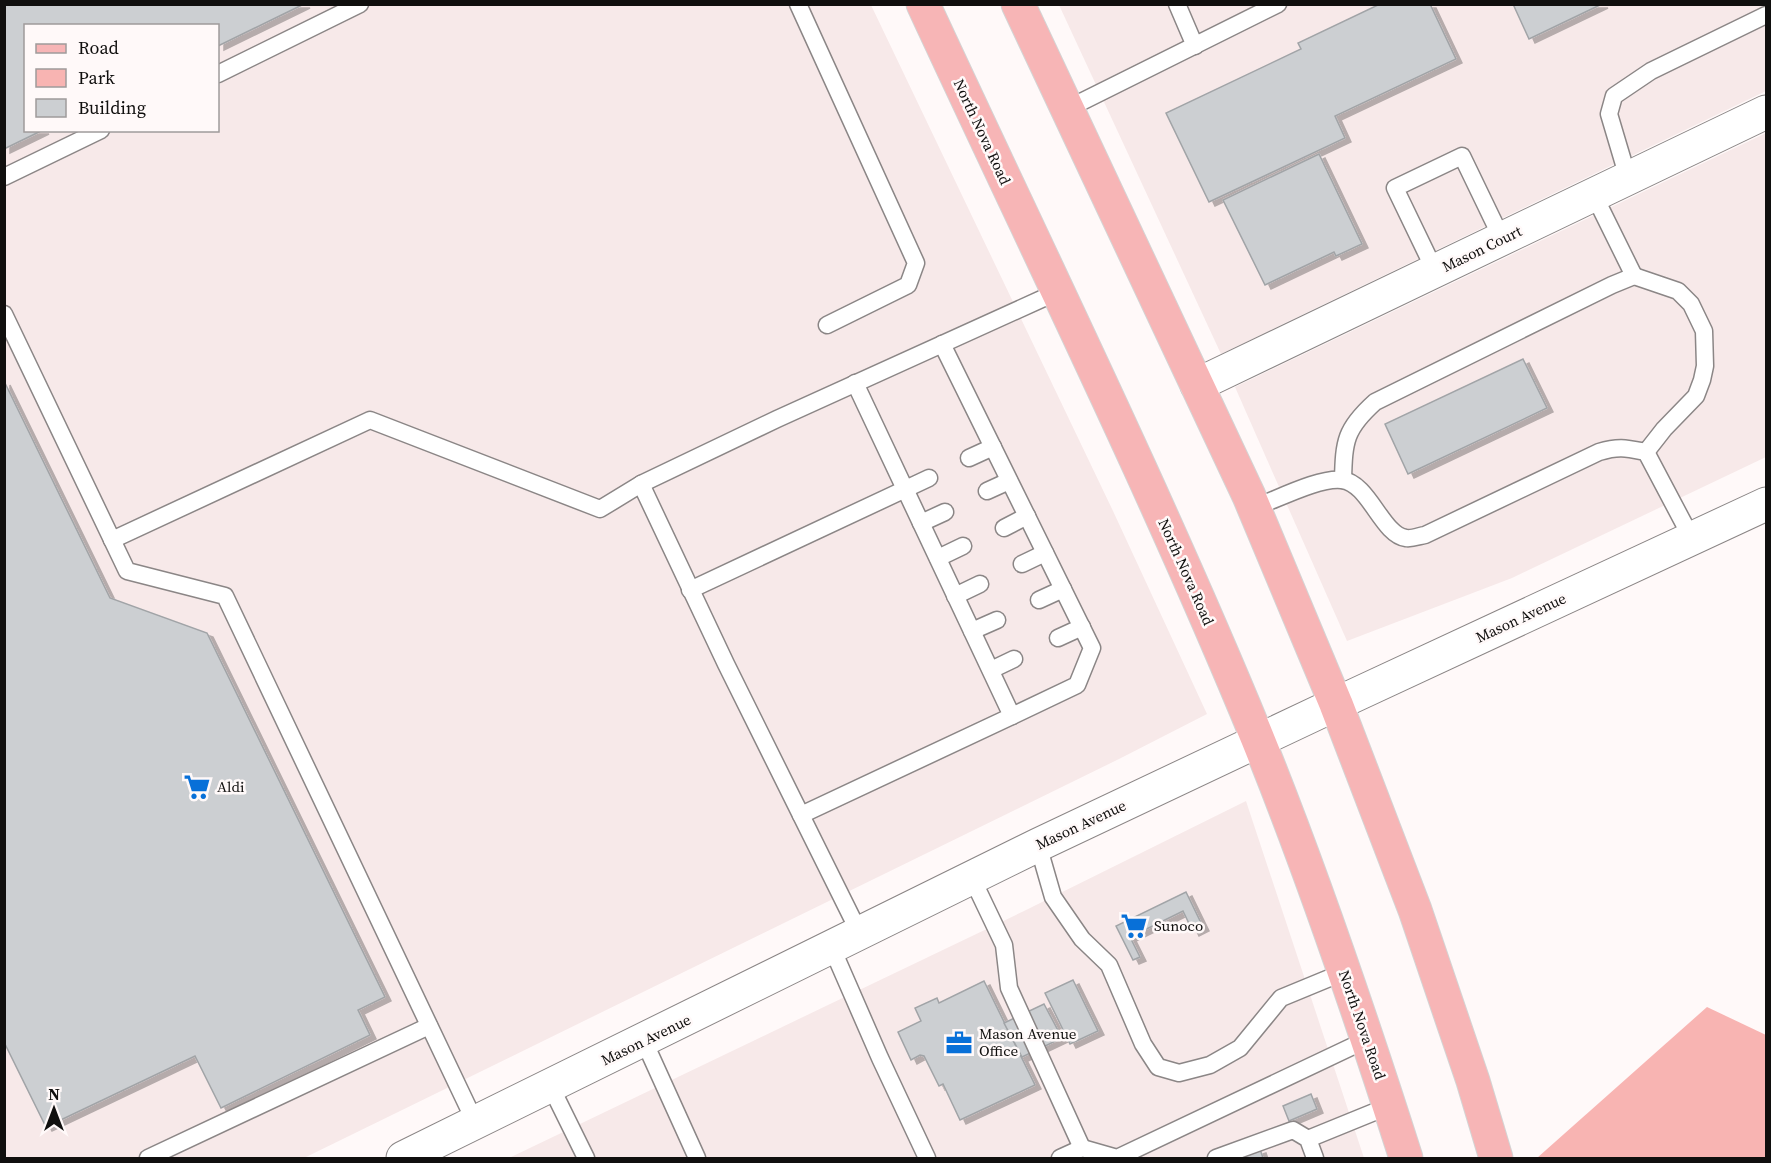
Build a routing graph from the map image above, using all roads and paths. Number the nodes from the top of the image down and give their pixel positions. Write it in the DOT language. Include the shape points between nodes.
graph roads {
  1 [pos="360,4"];
  2 [pos="798,4"];
  3 [pos="923,4"];
  4 [pos="1018,4"];
  5 [pos="1177,4"];
  6 [pos="1278,4"];
  7 [pos="1765,18"];
  8 [pos="1195,46"];
  9 [pos="219,74"];
  10 [pos="1067,110"];
  11 [pos="1767,112"];
  12 [pos="97,132"];
  13 [pos="4,177"];
  14 [pos="1629,178"];
  15 [pos="1594,195"];
  16 [pos="1502,239"];
  17 [pos="1435,271"];
  18 [pos="1634,276"];
  19 [pos="1057,292"];
  20 [pos="4,314"];
  21 [pos="827,325"];
  22 [pos="942,344"];
  23 [pos="855,383"];
  24 [pos="1197,385"];
  25 [pos="993,447"];
  26 [pos="1646,452"];
  27 [pos="969,458"];
  28 [pos="929,478"];
  29 [pos="1343,480"];
  30 [pos="1009,481"];
  31 [pos="641,484"];
  32 [pos="905,490"];
  33 [pos="987,491"];
  34 [pos="1767,504"];
  35 [pos="1253,508"];
  36 [pos="945,512"];
  37 [pos="1027,516"];
  38 [pos="921,523"];
  39 [pos="1004,528"];
  40 [pos="1692,539"];
  41 [pos="112,540"];
  42 [pos="963,546"];
  43 [pos="1045,553"];
  44 [pos="938,558"];
  45 [pos="1022,564"];
  46 [pos="980,584"];
  47 [pos="1064,589"];
  48 [pos="690,590"];
  49 [pos="956,596"];
  50 [pos="1039,600"];
  51 [pos="997,620"];
  52 [pos="1082,627"];
  53 [pos="972,632"];
  54 [pos="1058,638"];
  55 [pos="1014,658"];
  56 [pos="991,670"];
  57 [pos="1336,704"];
  58 [pos="1012,716"];
  59 [pos="1258,741"];
  60 [pos="801,815"];
  61 [pos="1038,845"];
  62 [pos="972,878"];
  63 [pos="846,941"];
  64 [pos="1344,972"];
  65 [pos="429,1026"];
  66 [pos="1368,1040"];
  67 [pos="644,1041"];
  68 [pos="551,1087"];
  69 [pos="1389,1106"];
  70 [pos="476,1124"];
  71 [pos="1308,1139"];
  72 [pos="1082,1148"];
  73 [pos="420,1155"];
  74 [pos="148,1158"];
  75 [pos="586,1158"];
  76 [pos="697,1158"];
  77 [pos="927,1158"];
  78 [pos="1060,1158"];
  79 [pos="1215,1158"];
  80 [pos="1315,1158"];
  81 [pos="1406,1158"];
  82 [pos="1496,1158"];
  1 -- 9 [label="lane"];
  2 -- 21 [label="lane" via="916,263 908,285"];
  3 -- 19 [label="main road, North Nova Road"];
  4 -- 10 [label="main road"];
  5 -- 8 [label="lane"];
  6 -- 8 [label="lane"];
  7 -- 14 [label="lane" via="1651,71 1614,96 1610,114"];
  8 -- 10 [label="lane"];
  10 -- 24 [label="main road"];
  11 -- 14 [label="main road, Mason Court"];
  12 -- 13 [label="lane"];
  14 -- 15 [label="main road, Mason Court"];
  15 -- 16 [label="main road, Mason Court"];
  15 -- 18 [label="lane"];
  16 -- 17 [label="main road, Mason Court"];
  16 -- 17 [label="lane" via="1462,156 1395,188"];
  17 -- 24 [label="main road, Mason Court"];
  18 -- 26 [label="lane" via="1678,291 1691,304 1704,331 1706,352 1696,396"];
  18 -- 29 [label="lane" via="1375,402 1351,429 1344,447"];
  19 -- 22 [label="lane"];
  19 -- 59 [label="main road, North Nova Road" via="1167,528"];
  20 -- 41 [label="lane"];
  22 -- 23 [label="lane"];
  22 -- 25 [label="lane"];
  23 -- 31 [label="lane"];
  23 -- 32 [label="lane"];
  24 -- 35 [label="main road"];
  25 -- 27 [label="lane"];
  25 -- 30 [label="lane"];
  26 -- 29 [label="lane" via="1615,447 1599,452 1425,535 1405,538 1391,531 1356,487"];
  26 -- 40 [label="lane"];
  28 -- 32 [label="lane"];
  29 -- 35 [label="lane" via="1322,482"];
  30 -- 33 [label="lane"];
  30 -- 37 [label="lane"];
  31 -- 41 [label="lane" via="600,509 370,420"];
  31 -- 48 [label="lane"];
  32 -- 38 [label="lane"];
  32 -- 48 [label="lane"];
  34 -- 40 [label="main road, Mason Avenue"];
  35 -- 57 [label="main road"];
  36 -- 38 [label="lane"];
  37 -- 39 [label="lane"];
  37 -- 43 [label="lane"];
  38 -- 44 [label="lane"];
  40 -- 57 [label="main road, Mason Avenue"];
  41 -- 65 [label="lane" via="127,571 225,596"];
  42 -- 44 [label="lane"];
  43 -- 45 [label="lane"];
  43 -- 47 [label="lane"];
  44 -- 49 [label="lane"];
  46 -- 49 [label="lane"];
  47 -- 50 [label="lane"];
  47 -- 52 [label="lane"];
  48 -- 60 [label="lane"];
  49 -- 53 [label="lane"];
  51 -- 53 [label="lane"];
  52 -- 54 [label="lane"];
  52 -- 58 [label="lane" via="1092,648 1077,685"];
  53 -- 56 [label="lane"];
  55 -- 56 [label="lane"];
  56 -- 58 [label="lane"];
  57 -- 59 [label="main road, Mason Avenue"];
  57 -- 82 [label="main road" via="1415,910"];
  58 -- 60 [label="lane"];
  59 -- 61 [label="main road, Mason Avenue"];
  59 -- 64 [label="main road, North Nova Road"];
  60 -- 63 [label="lane"];
  61 -- 62 [label="main road, Mason Avenue"];
  61 -- 64 [label="lane" via="1053,897 1082,939 1109,965 1143,1044 1158,1067 1179,1073 1210,1065 1240,1048 1281,998"];
  62 -- 63 [label="main road, Mason Avenue"];
  62 -- 72 [label="lane" via="1004,945 1009,988"];
  63 -- 67 [label="main road, Mason Avenue"];
  63 -- 77 [label="lane" via="880,1058"];
  64 -- 66 [label="main road, North Nova Road"];
  65 -- 70 [label="lane"];
  65 -- 74 [label="lane"];
  66 -- 69 [label="main road, North Nova Road"];
  66 -- 72 [label="lane" via="1117,1158"];
  67 -- 68 [label="main road, Mason Avenue"];
  67 -- 76 [label="lane"];
  68 -- 70 [label="main road, Mason Avenue"];
  68 -- 75 [label="lane"];
  69 -- 71 [label="lane"];
  69 -- 81 [label="main road, North Nova Road"];
  70 -- 73 [label="main road, Mason Avenue"];
  71 -- 79 [label="lane" via="1293,1130"];
  71 -- 80 [label="lane"];
  72 -- 78 [label="lane"];
}
